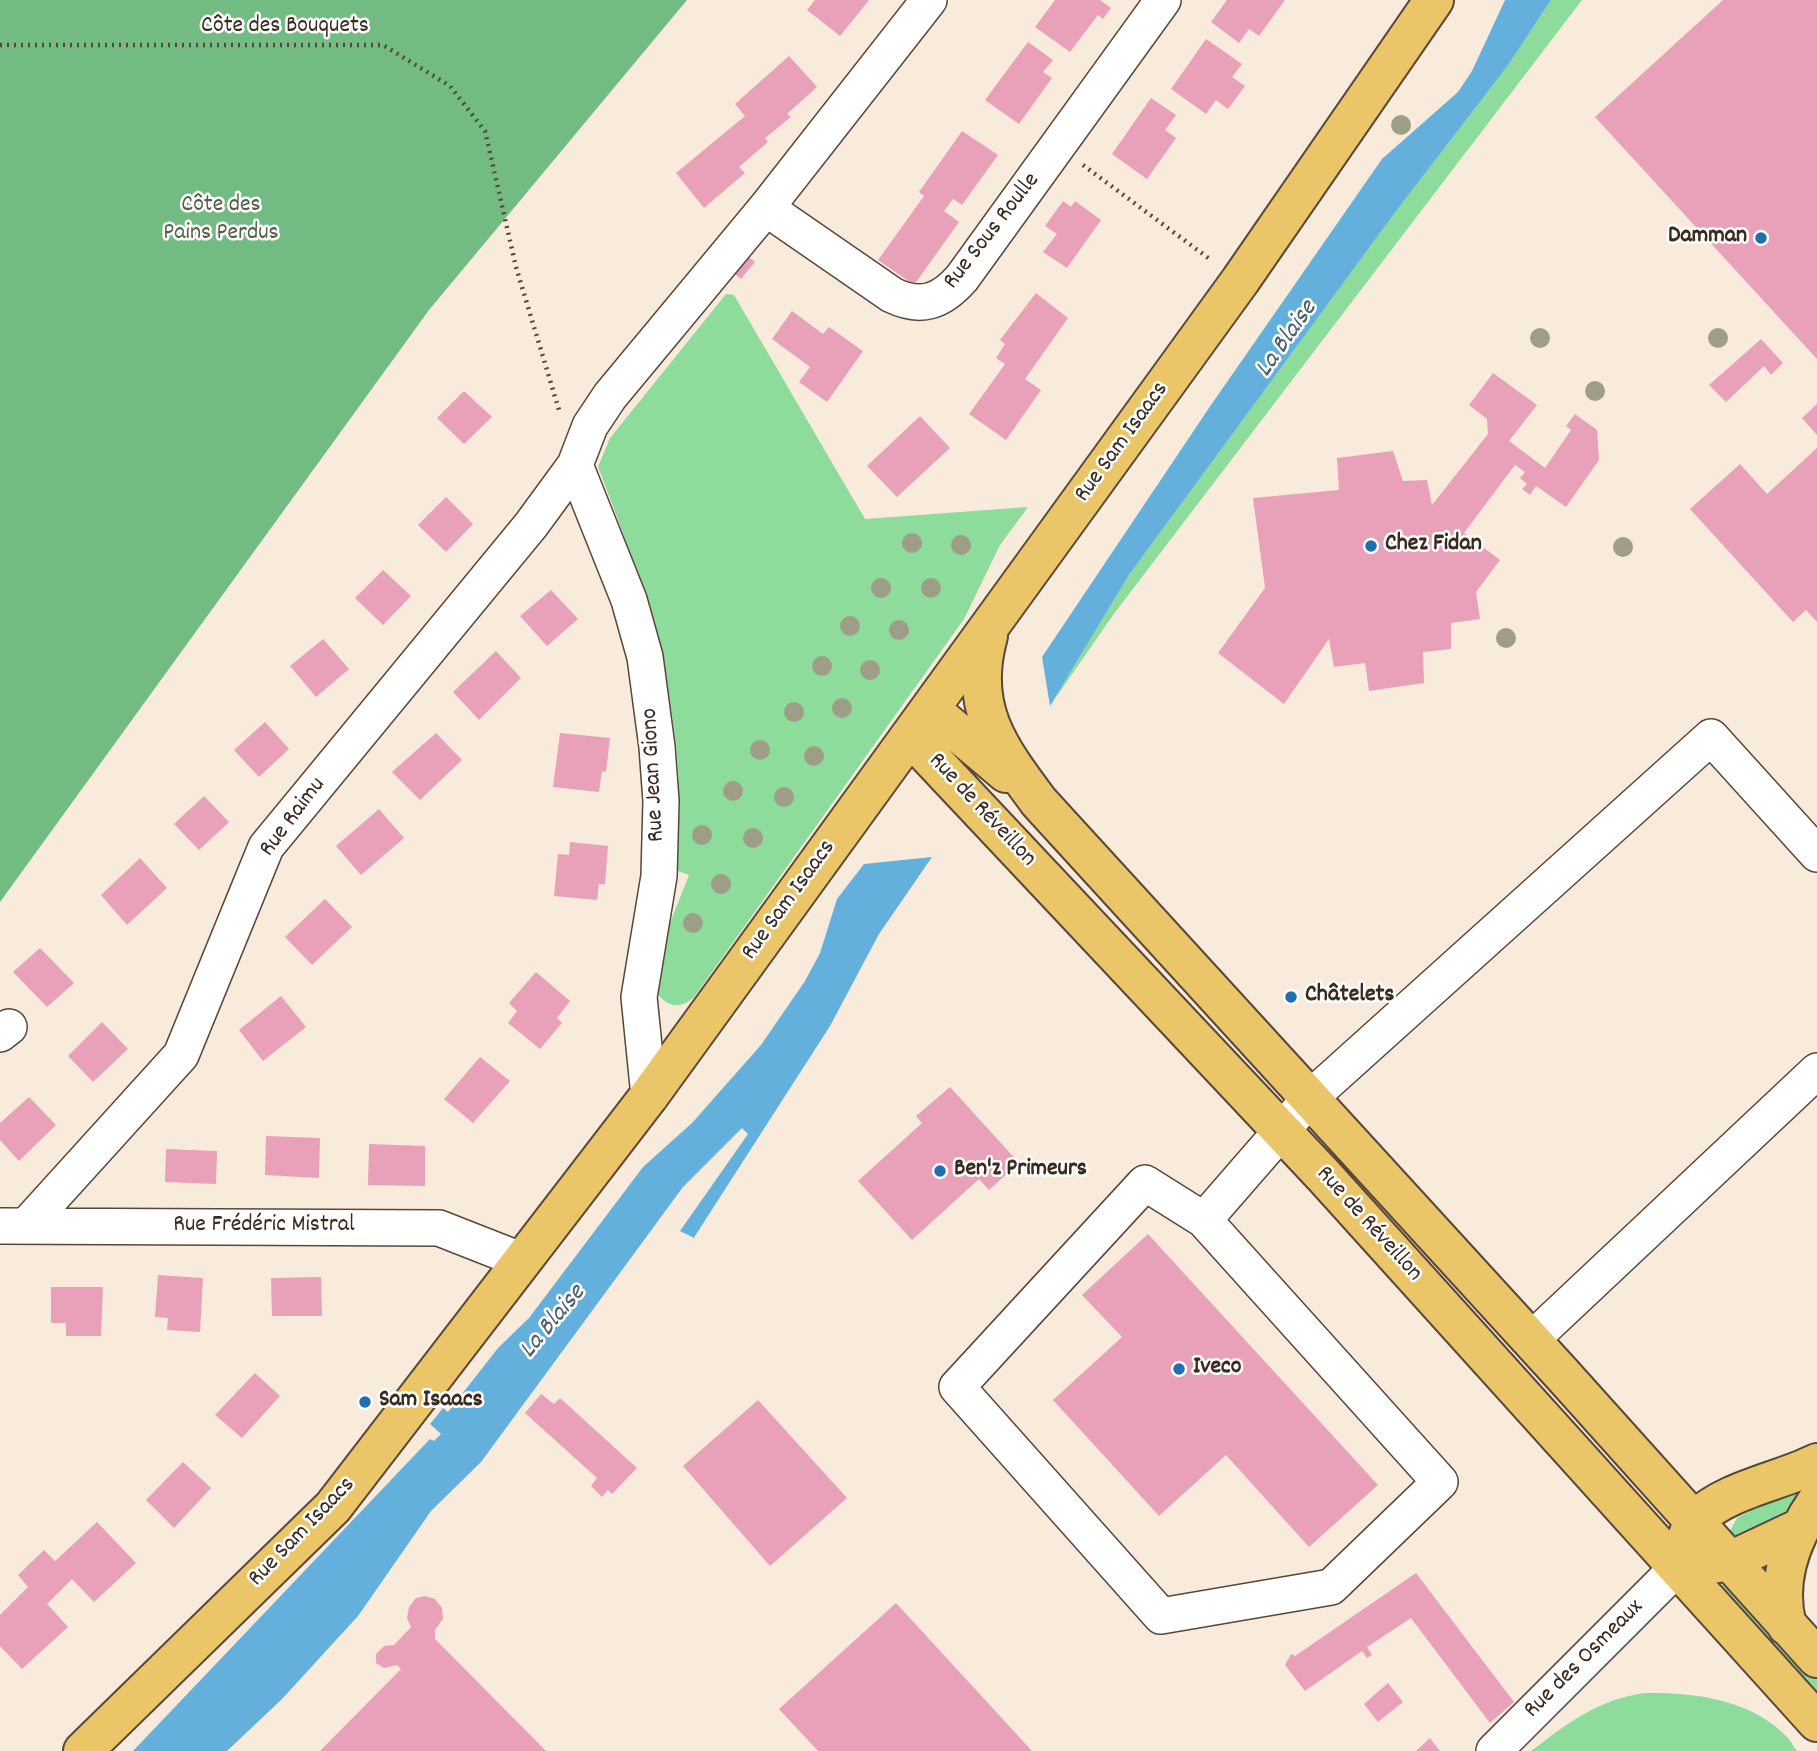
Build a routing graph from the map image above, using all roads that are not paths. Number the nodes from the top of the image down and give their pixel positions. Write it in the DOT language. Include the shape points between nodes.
graph roads {
  1 [pos="929,0"];
  2 [pos="1163,0"];
  3 [pos="1434,0"];
  4 [pos="766,208"];
  5 [pos="575,465"];
  6 [pos="990,627"];
  7 [pos="920,722"];
  8 [pos="1039,802"];
  9 [pos="1817,853"];
  10 [pos="1817,1071"];
  11 [pos="649,1096"];
  12 [pos="1310,1098"];
  13 [pos="1282,1132"];
  14 [pos="1204,1220"];
  15 [pos="13,1226"];
  16 [pos="523,1261"];
  17 [pos="1531,1340"];
  18 [pos="1817,1463"];
  19 [pos="1809,1514"];
  20 [pos="1694,1521"];
  21 [pos="1730,1561"];
  22 [pos="1676,1569"];
  23 [pos="1787,1626"];
  24 [pos="1817,1658"];
  25 [pos="1817,1722"];
  26 [pos="83,1751"];
  27 [pos="1494,1751"];
  1 -- 4 [label="street"];
  2 -- 4 [label="street, Rue Sous Roulle" via="1059,148 962,278 944,295 925,304 892,295"];
  3 -- 6 [label="main road, Rue Sam Isaacs" via="1240,281"];
  4 -- 5 [label="street" via="604,404"];
  5 -- 11 [label="street, Rue Jean Giono" via="632,612 645,657 657,747 659,876 639,997"];
  5 -- 15 [label="street, Rue Raimu" via="531,525 266,847 181,1055"];
  6 -- 7 [label="main road, Rue Sam Isaacs"];
  6 -- 8 [label="main road, Rue de Réveillon" via="980,674 987,719 1001,749"];
  7 -- 8 [label="main road, Rue de Réveillon"];
  7 -- 11 [label="main road, Rue Sam Isaacs"];
  7 -- 13 [label="main road, Rue de Réveillon"];
  8 -- 12 [label="main road, Rue de Réveillon"];
  9 -- 12 [label="street" via="1711,737"];
  10 -- 17 [label="street"];
  11 -- 16 [label="main road, Rue Sam Isaacs"];
  12 -- 13 [label="street"];
  12 -- 17 [label="main road, Rue de Réveillon"];
  13 -- 14 [label="street"];
  13 -- 22 [label="main road, Rue de Réveillon"];
  14 -- 14 [label="street" via="1440,1482 1331,1587 1161,1616 957,1387 1145,1183"];
  15 -- 16 [label="street, Rue Frédéric Mistral" via="439,1228"];
  16 -- 26 [label="main road, Rue Sam Isaacs" via="333,1507"];
  17 -- 20 [label="main road, Rue de Réveillon"];
  18 -- 20 [label="main road" via="1748,1490"];
  19 -- 21 [label="main road"];
  19 -- 23 [label="main road" via="1785,1572"];
  20 -- 21 [label="main road, Rue de Réveillon"];
  20 -- 22 [label="main road, Rue des Osmeaux"];
  21 -- 22 [label="main road"];
  21 -- 23 [label="main road, Rue de Réveillon"];
  22 -- 25 [label="main road, Rue de Réveillon"];
  22 -- 27 [label="street, Rue des Osmeaux"];
  23 -- 24 [label="main road, Rue de Réveillon"];
}
